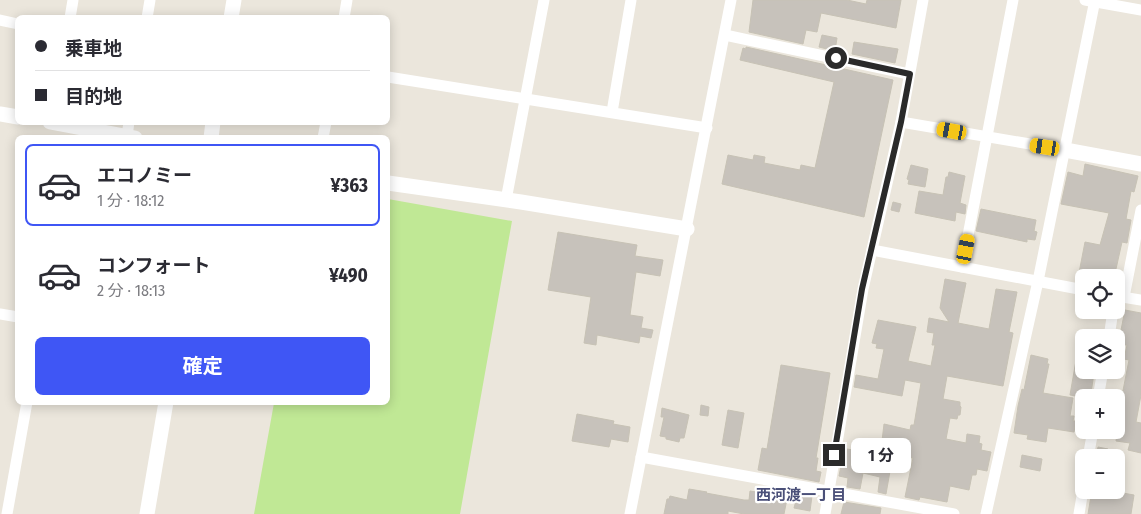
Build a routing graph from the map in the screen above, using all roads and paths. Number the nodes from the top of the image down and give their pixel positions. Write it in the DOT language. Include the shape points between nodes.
graph roads {
  1 [pos="73,0"];
  2 [pos="150,0"];
  3 [pos="234,0"];
  4 [pos="347,0"];
  5 [pos="544,0"];
  6 [pos="631,0"];
  7 [pos="732,0"];
  8 [pos="923,0"];
  9 [pos="1013,0"];
  10 [pos="1092,1"];
  11 [pos="1141,10"];
  12 [pos="70,15"];
  13 [pos="148,15"];
  14 [pos="232,15"];
  15 [pos="344,15"];
  16 [pos="0,20"];
  17 [pos="15,23"];
  18 [pos="725,35"];
  19 [pos="910,74"];
  20 [pos="390,77"];
  21 [pos="525,99"];
  22 [pos="612,112"];
  23 [pos="0,114"];
  24 [pos="15,116"];
  25 [pos="901,122"];
  26 [pos="57,125"];
  27 [pos="707,128"];
  28 [pos="72,132"];
  29 [pos="130,132"];
  30 [pos="986,138"];
  31 [pos="1065,150"];
  32 [pos="1141,164"];
  33 [pos="390,183"];
  34 [pos="506,200"];
  35 [pos="1141,210"];
  36 [pos="687,229"];
  37 [pos="872,250"];
  38 [pos="962,267"];
  39 [pos="1125,276"];
  40 [pos="1038,281"];
  41 [pos="1075,288"];
  42 [pos="1125,297"];
  43 [pos="1141,300"];
  44 [pos="0,314"];
  45 [pos="15,316"];
  46 [pos="26,405"];
  47 [pos="166,405"];
  48 [pos="641,457"];
  49 [pos="828,491"];
  50 [pos="1082,499"];
  51 [pos="7,514"];
  52 [pos="148,514"];
  53 [pos="630,514"];
  54 [pos="825,514"];
  55 [pos="954,514"];
  56 [pos="986,514"];
  57 [pos="1079,514"];
  1 -- 12 [label="street"];
  2 -- 13 [label="street"];
  3 -- 14 [label="street"];
  4 -- 15 [label="street"];
  5 -- 21 [label="street"];
  6 -- 22 [label="street"];
  7 -- 18 [label="street"];
  8 -- 19 [label="street"];
  9 -- 30 [label="street"];
  10 -- 11 [label="street"];
  10 -- 31 [label="street"];
  16 -- 17 [label="street"];
  18 -- 19 [label="street"];
  18 -- 27 [label="street"];
  19 -- 25 [label="street"];
  20 -- 21 [label="street"];
  21 -- 22 [label="street"];
  21 -- 34 [label="street"];
  22 -- 27 [label="street"];
  23 -- 24 [label="street"];
  25 -- 30 [label="street"];
  25 -- 37 [label="street"];
  26 -- 28 [label="street"];
  27 -- 36 [label="street"];
  28 -- 29 [label="street"];
  30 -- 31 [label="street"];
  30 -- 38 [label="street"];
  31 -- 32 [label="street"];
  31 -- 40 [label="street"];
  33 -- 34 [label="street"];
  34 -- 36 [label="street"];
  35 -- 39 [label="street"];
  36 -- 48 [label="street"];
  37 -- 38 [label="street"];
  37 -- 49 [label="street" via="862,289"];
  38 -- 40 [label="street"];
  40 -- 41 [label="street"];
  40 -- 56 [label="street"];
  42 -- 43 [label="street"];
  44 -- 45 [label="street"];
  46 -- 51 [label="street"];
  47 -- 52 [label="street"];
  48 -- 49 [label="street"];
  48 -- 53 [label="street"];
  49 -- 54 [label="street"];
  49 -- 55 [label="street"];
  50 -- 57 [label="street"];
}
